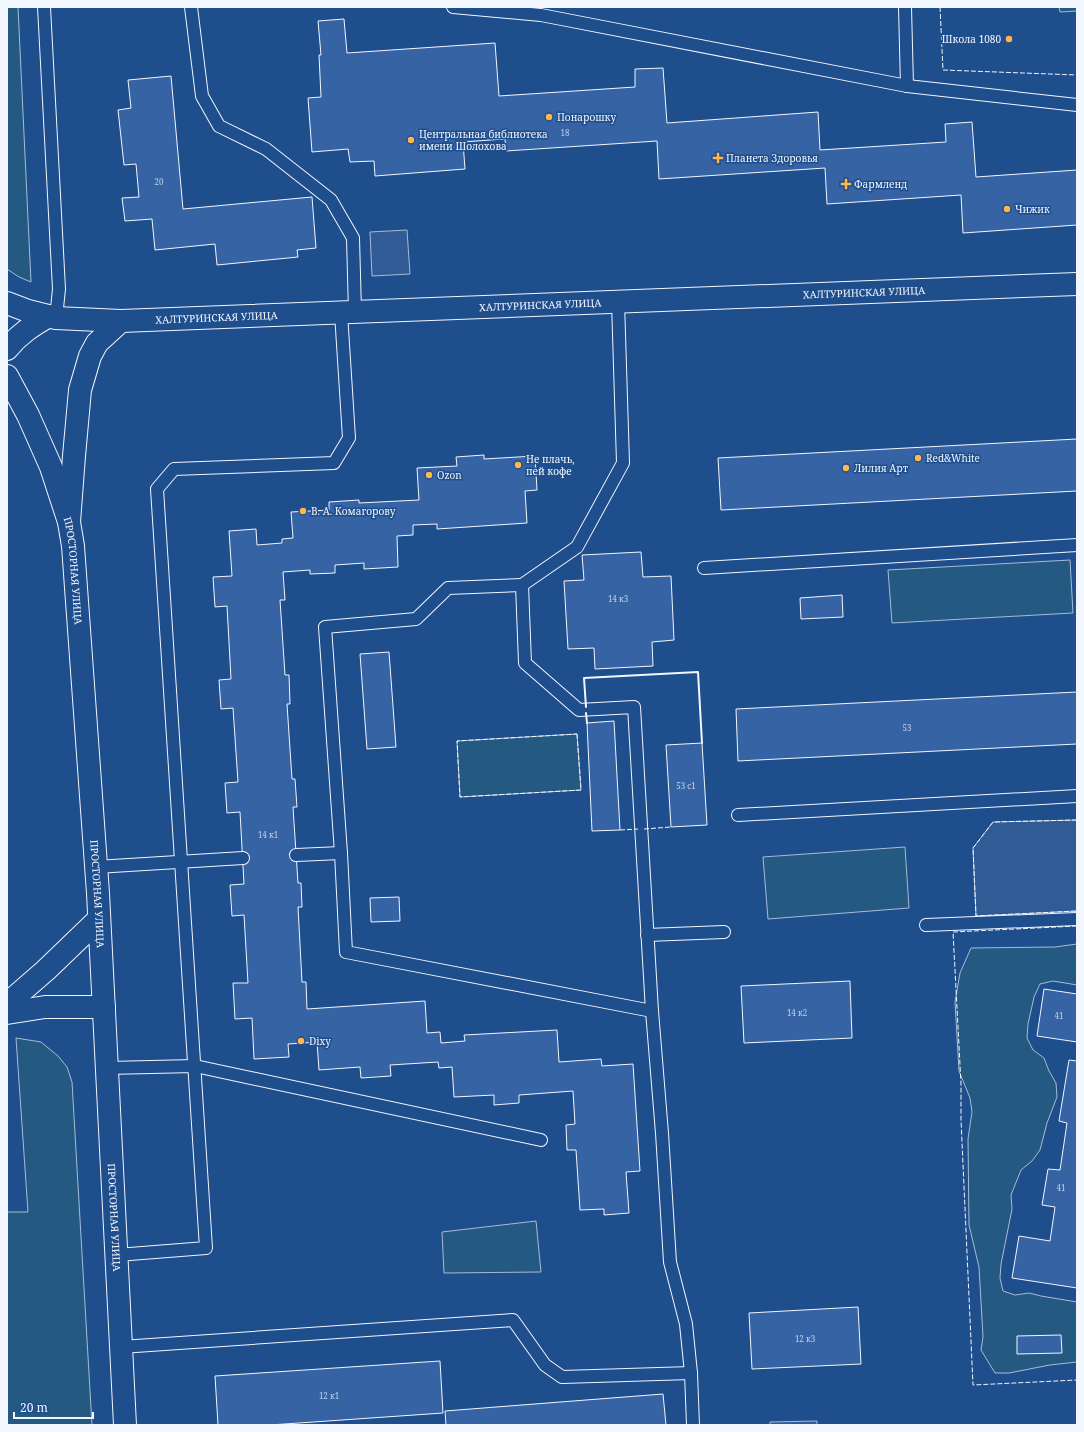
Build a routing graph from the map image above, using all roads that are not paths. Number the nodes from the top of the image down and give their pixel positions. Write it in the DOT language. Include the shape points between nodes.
graph roads {
  1 [pos="44,7"];
  2 [pos="191,7"];
  3 [pos="453,7"];
  4 [pos="904,7"];
  5 [pos="907,86"];
  6 [pos="1077,105"];
  7 [pos="1077,284"];
  8 [pos="618,302"];
  9 [pos="7,303"];
  10 [pos="348,313"];
  11 [pos="52,317"];
  12 [pos="121,321"];
  13 [pos="7,349"];
  14 [pos="7,376"];
  15 [pos="70,522"];
  16 [pos="1077,545"];
  17 [pos="704,568"];
  18 [pos="522,585"];
  19 [pos="1077,796"];
  20 [pos="738,815"];
  21 [pos="341,853"];
  22 [pos="296,855"];
  23 [pos="243,858"];
  24 [pos="182,862"];
  25 [pos="96,867"];
  26 [pos="99,919"];
  27 [pos="1077,919"];
  28 [pos="926,925"];
  29 [pos="724,932"];
  30 [pos="647,935"];
  31 [pos="7,1004"];
  32 [pos="104,1007"];
  33 [pos="652,1011"];
  34 [pos="7,1013"];
  35 [pos="195,1066"];
  36 [pos="107,1068"];
  37 [pos="540,1140"];
  38 [pos="117,1255"];
  39 [pos="122,1347"];
  40 [pos="691,1373"];
  41 [pos="125,1425"];
  42 [pos="693,1425"];
  1 -- 11 [label="lane" via="60,289"];
  2 -- 10 [label="lane" via="202,96 218,126 266,149 331,200 353,238"];
  3 -- 5 [label="lane" via="541,15"];
  4 -- 5 [label="lane"];
  5 -- 6 [label="lane"];
  7 -- 8 [label="street, ХАЛТУРИНСКАЯ УЛИЦА"];
  8 -- 10 [label="street, ХАЛТУРИНСКАЯ УЛИЦА"];
  8 -- 18 [label="lane" via="623,462 577,547"];
  9 -- 11 [label="street, ХАЛТУРИНСКАЯ УЛИЦА"];
  10 -- 12 [label="street, ХАЛТУРИНСКАЯ УЛИЦА"];
  10 -- 24 [label="lane" via="349,438 334,463 174,469 157,489"];
  11 -- 12 [label="street, ХАЛТУРИНСКАЯ УЛИЦА"];
  11 -- 13 [label="street" via="29,327"];
  12 -- 15 [label="street" via="97,343 90,356 80,390"];
  14 -- 15 [label="street, ПРОСТОРНАЯ УЛИЦА" via="51,467"];
  15 -- 25 [label="street, ПРОСТОРНАЯ УЛИЦА"];
  16 -- 17 [label="lane"];
  18 -- 21 [label="lane" via="448,588 416,619 325,627"];
  18 -- 30 [label="lane" via="525,663 579,710 634,707"];
  19 -- 20 [label="lane"];
  21 -- 22 [label="lane"];
  21 -- 33 [label="lane" via="346,952"];
  23 -- 24 [label="lane"];
  24 -- 25 [label="lane"];
  24 -- 35 [label="lane"];
  25 -- 26 [label="street, ПРОСТОРНАЯ УЛИЦА"];
  26 -- 31 [label="street"];
  26 -- 32 [label="street, ПРОСТОРНАЯ УЛИЦА"];
  27 -- 28 [label="lane"];
  29 -- 30 [label="lane"];
  30 -- 33 [label="lane"];
  32 -- 34 [label="street" via="45,1007"];
  32 -- 36 [label="street, ПРОСТОРНАЯ УЛИЦА"];
  33 -- 40 [label="lane" via="670,1262 686,1324"];
  35 -- 36 [label="lane"];
  35 -- 37 [label="lane"];
  35 -- 38 [label="lane" via="206,1248"];
  36 -- 38 [label="street, ПРОСТОРНАЯ УЛИЦА"];
  38 -- 39 [label="street, ПРОСТОРНАЯ УЛИЦА"];
  39 -- 40 [label="lane" via="513,1320 545,1365 562,1377"];
  39 -- 41 [label="street, ПРОСТОРНАЯ УЛИЦА"];
  40 -- 42 [label="lane"];
}
